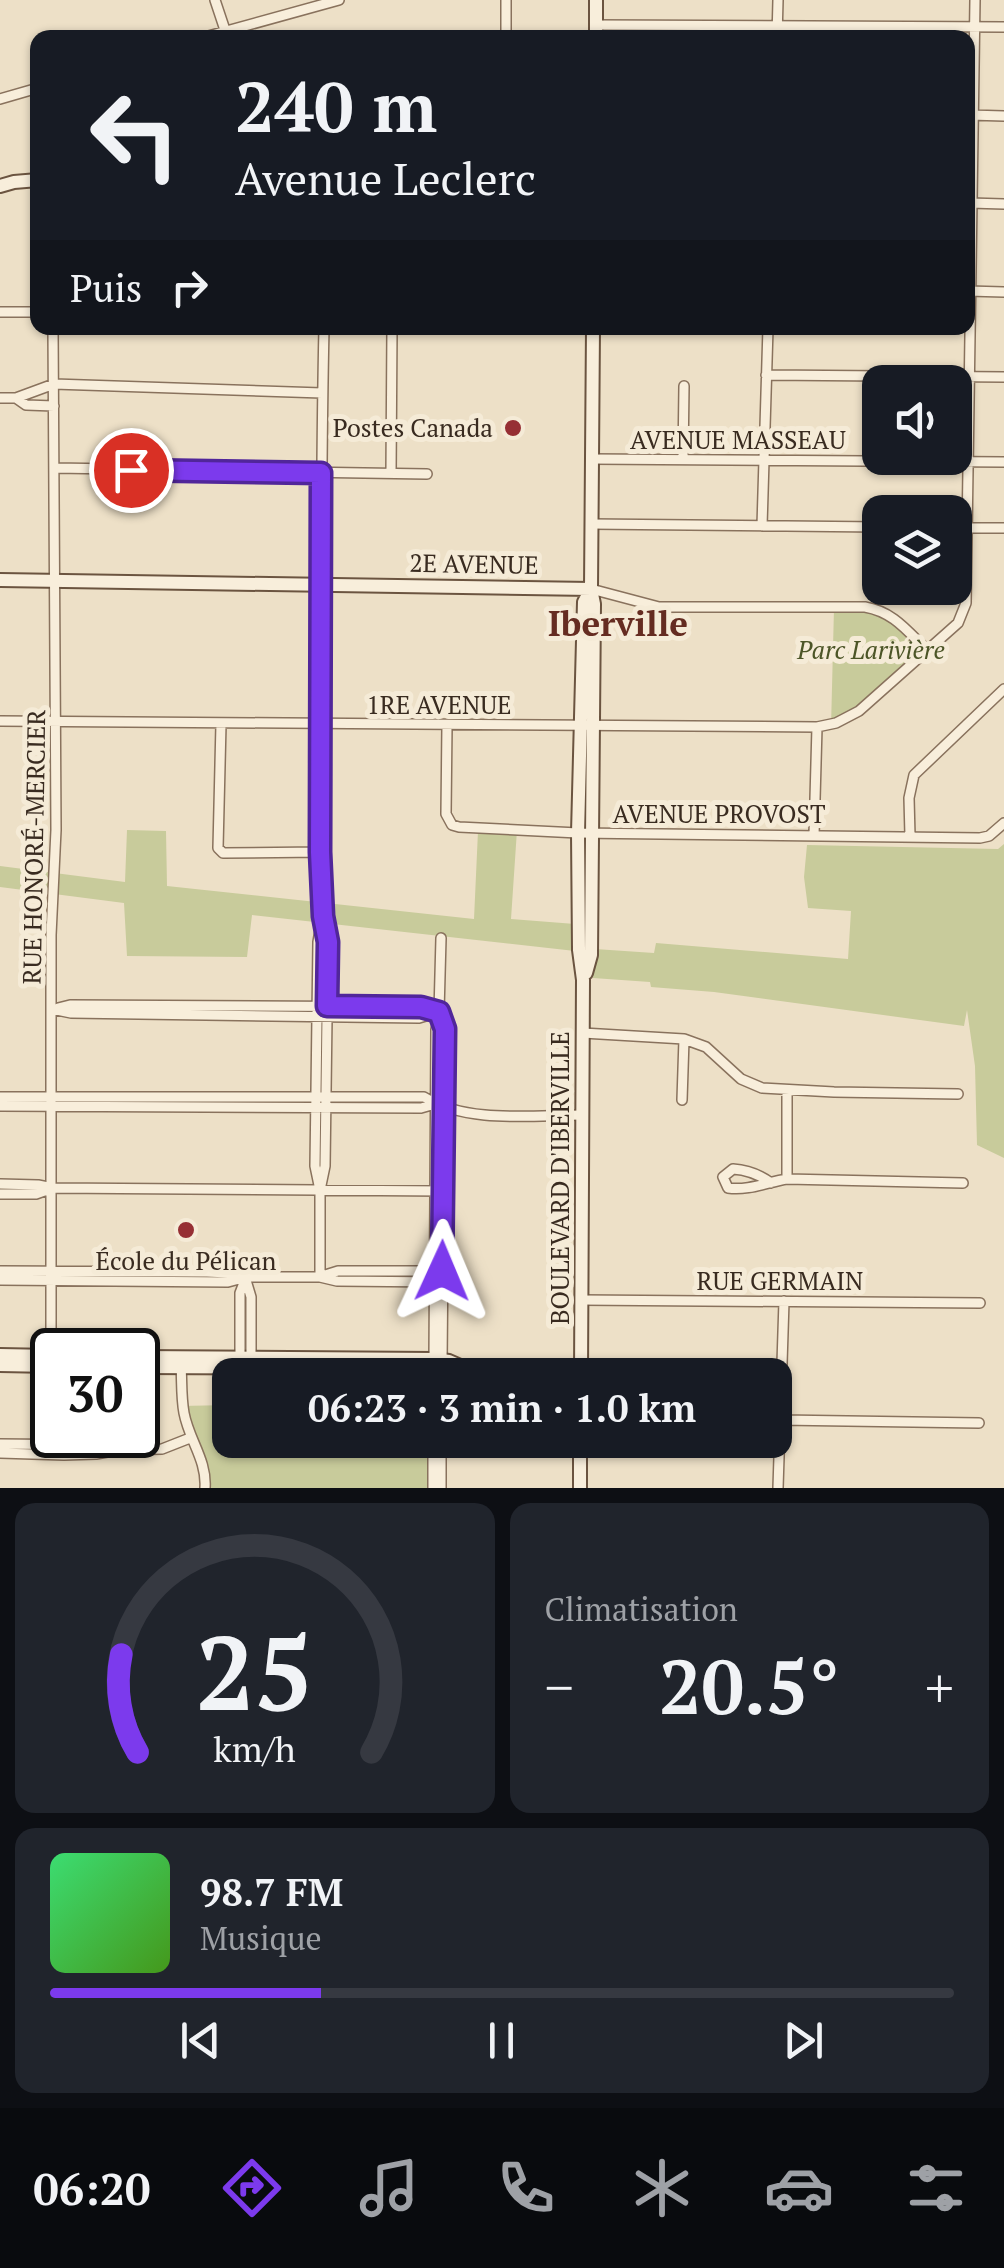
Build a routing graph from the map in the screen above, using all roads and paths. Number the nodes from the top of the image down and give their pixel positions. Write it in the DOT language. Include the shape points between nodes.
graph roads {
  1 [pos="216,0"];
  2 [pos="339,0"];
  3 [pos="506,0"];
  4 [pos="596,0"];
  5 [pos="778,0"];
  6 [pos="975,0"];
  7 [pos="777,26"];
  8 [pos="974,26"];
  9 [pos="1004,27"];
  10 [pos="225,30"];
  11 [pos="506,30"];
  12 [pos="596,30"];
  13 [pos="632,30"];
  14 [pos="777,30"];
  15 [pos="974,30"];
  16 [pos="30,90"];
  17 [pos="0,98"];
  18 [pos="975,115"];
  19 [pos="1004,116"];
  20 [pos="30,181"];
  21 [pos="0,186"];
  22 [pos="975,203"];
  23 [pos="1004,204"];
  24 [pos="975,291"];
  25 [pos="1004,292"];
  26 [pos="0,312"];
  27 [pos="30,312"];
  28 [pos="53,335"];
  29 [pos="324,335"];
  30 [pos="392,335"];
  31 [pos="593,335"];
  32 [pos="768,335"];
  33 [pos="969,335"];
  34 [pos="969,365"];
  35 [pos="766,375"];
  36 [pos="862,375"];
  37 [pos="972,376"];
  38 [pos="1004,377"];
  39 [pos="54,384"];
  40 [pos="684,386"];
  41 [pos="322,392"];
  42 [pos="0,398"];
  43 [pos="16,398"];
  44 [pos="54,406"];
  45 [pos="592,459"];
  46 [pos="683,459"];
  47 [pos="764,460"];
  48 [pos="862,461"];
  49 [pos="972,462"];
  50 [pos="1004,462"];
  51 [pos="55,468"];
  52 [pos="321,473"];
  53 [pos="391,473"];
  54 [pos="427,474"];
  55 [pos="591,524"];
  56 [pos="762,526"];
  57 [pos="862,527"];
  58 [pos="972,528"];
  59 [pos="1004,528"];
  60 [pos="0,580"];
  61 [pos="56,581"];
  62 [pos="320,585"];
  63 [pos="557,588"];
  64 [pos="590,589"];
  65 [pos="965,605"];
  66 [pos="584,624"];
  67 [pos="928,651"];
  68 [pos="1004,689"];
  69 [pos="0,721"];
  70 [pos="56,722"];
  71 [pos="221,724"];
  72 [pos="321,724"];
  73 [pos="447,725"];
  74 [pos="588,726"];
  75 [pos="817,727"];
  76 [pos="1004,823"];
  77 [pos="585,833"];
  78 [pos="814,834"];
  79 [pos="910,836"];
  80 [pos="320,852"];
  81 [pos="441,938"];
  82 [pos="52,1010"];
  83 [pos="322,1011"];
  84 [pos="439,1012"];
  85 [pos="583,1032"];
  86 [pos="684,1039"];
  87 [pos="787,1090"];
  88 [pos="958,1094"];
  89 [pos="0,1097"];
  90 [pos="682,1100"];
  91 [pos="52,1102"];
  92 [pos="321,1102"];
  93 [pos="0,1106"];
  94 [pos="440,1106"];
  95 [pos="582,1114"];
  96 [pos="787,1179"];
  97 [pos="771,1182"];
  98 [pos="963,1183"];
  99 [pos="0,1184"];
  100 [pos="52,1188"];
  101 [pos="320,1190"];
  102 [pos="439,1191"];
  103 [pos="0,1194"];
  104 [pos="0,1271"];
  105 [pos="52,1275"];
  106 [pos="245,1277"];
  107 [pos="320,1277"];
  108 [pos="439,1277"];
  109 [pos="0,1280"];
  110 [pos="581,1300"];
  111 [pos="784,1301"];
  112 [pos="980,1303"];
  113 [pos="52,1328"];
  114 [pos="0,1356"];
  115 [pos="245,1358"];
  116 [pos="439,1358"];
  117 [pos="582,1358"];
  118 [pos="782,1358"];
  119 [pos="30,1359"];
  120 [pos="160,1359"];
  121 [pos="181,1362"];
  122 [pos="212,1362"];
  123 [pos="30,1363"];
  124 [pos="160,1364"];
  125 [pos="0,1366"];
  126 [pos="792,1420"];
  127 [pos="980,1423"];
  128 [pos="190,1438"];
  129 [pos="0,1444"];
  130 [pos="30,1444"];
  131 [pos="160,1449"];
  132 [pos="0,1454"];
  133 [pos="30,1454"];
  134 [pos="433,1458"];
  135 [pos="441,1458"];
  136 [pos="580,1458"];
  137 [pos="779,1458"];
  138 [pos="205,1488"];
  139 [pos="433,1488"];
  140 [pos="441,1488"];
  141 [pos="580,1488"];
  142 [pos="778,1488"];
  1 -- 10 [label="street"];
  2 -- 10 [label="street"];
  3 -- 11 [label="street"];
  4 -- 12 [label="street"];
  5 -- 7 [label="street"];
  6 -- 8 [label="street"];
  7 -- 8 [label="street"];
  7 -- 13 [label="street"];
  7 -- 14 [label="street"];
  8 -- 9 [label="street"];
  8 -- 15 [label="street"];
  16 -- 17 [label="street"];
  18 -- 19 [label="street"];
  20 -- 21 [label="street"];
  22 -- 23 [label="street"];
  24 -- 25 [label="street"];
  26 -- 27 [label="street"];
  28 -- 39 [label="street, RUE HONORÉ-MERCIER"];
  29 -- 41 [label="street"];
  30 -- 53 [label="street"];
  31 -- 45 [label="street, BOULEVARD D'IBERVILLE"];
  32 -- 35 [label="street"];
  33 -- 34 [label="street"];
  35 -- 36 [label="street"];
  35 -- 47 [label="street"];
  37 -- 38 [label="street"];
  39 -- 41 [label="street"];
  39 -- 43 [label="street"];
  39 -- 44 [label="street, RUE HONORÉ-MERCIER"];
  40 -- 46 [label="street"];
  41 -- 52 [label="street"];
  42 -- 43 [label="street"];
  43 -- 44 [label="street"];
  44 -- 51 [label="street, RUE HONORÉ-MERCIER"];
  45 -- 46 [label="street, AVENUE MASSEAU"];
  45 -- 55 [label="street, BOULEVARD D'IBERVILLE"];
  46 -- 47 [label="street, AVENUE MASSEAU"];
  47 -- 48 [label="street, AVENUE MASSEAU"];
  47 -- 56 [label="street"];
  49 -- 50 [label="street, AVENUE MASSEAU"];
  51 -- 52 [label="street"];
  51 -- 61 [label="street, RUE HONORÉ-MERCIER"];
  52 -- 53 [label="street"];
  52 -- 62 [label="street"];
  53 -- 54 [label="street"];
  55 -- 56 [label="street"];
  55 -- 64 [label="street, BOULEVARD D'IBERVILLE"];
  56 -- 57 [label="street"];
  58 -- 59 [label="street"];
  60 -- 61 [label="street, 2E AVENUE"];
  61 -- 62 [label="street, 2E AVENUE"];
  61 -- 70 [label="street, RUE HONORÉ-MERCIER"];
  62 -- 63 [label="street, 2E AVENUE"];
  62 -- 72 [label="street"];
  63 -- 64 [label="street, 2E AVENUE"];
  63 -- 66 [label="street"];
  64 -- 66 [label="street, BOULEVARD D'IBERVILLE"];
  64 -- 67 [label="street, 2E AVENUE" via="659,607 877,609"];
  64 -- 74 [label="street, BOULEVARD D'IBERVILLE"];
  65 -- 67 [label="street" via="958,623"];
  66 -- 74 [label="street, BOULEVARD D'IBERVILLE"];
  67 -- 75 [label="street" via="859,711"];
  68 -- 79 [label="street" via="914,775"];
  69 -- 70 [label="street, 1RE AVENUE"];
  70 -- 71 [label="street, 1RE AVENUE"];
  70 -- 82 [label="street, RUE HONORÉ-MERCIER"];
  71 -- 72 [label="street, 1RE AVENUE"];
  71 -- 80 [label="street" via="218,848 223,854"];
  72 -- 73 [label="street, 1RE AVENUE"];
  72 -- 80 [label="street"];
  73 -- 74 [label="street, 1RE AVENUE"];
  73 -- 77 [label="street, AVENUE PROVOST" via="446,814 452,825"];
  74 -- 75 [label="street, 1RE AVENUE"];
  74 -- 77 [label="street, BOULEVARD D'IBERVILLE"];
  75 -- 78 [label="street"];
  76 -- 79 [label="street, AVENUE PROVOST" via="987,837"];
  77 -- 78 [label="street, AVENUE PROVOST"];
  77 -- 85 [label="street, BOULEVARD D'IBERVILLE"];
  78 -- 79 [label="street, AVENUE PROVOST"];
  80 -- 83 [label="street" via="328,942"];
  81 -- 84 [label="street"];
  82 -- 83 [label="street" via="70,1005"];
  82 -- 91 [label="street, RUE HONORÉ-MERCIER"];
  83 -- 84 [label="street"];
  83 -- 92 [label="street"];
  84 -- 94 [label="street"];
  85 -- 86 [label="street"];
  85 -- 95 [label="street, BOULEVARD D'IBERVILLE"];
  86 -- 87 [label="street" via="706,1047 740,1079"];
  86 -- 90 [label="street"];
  87 -- 88 [label="street"];
  87 -- 96 [label="street"];
  89 -- 91 [label="street"];
  91 -- 92 [label="street"];
  91 -- 93 [label="street"];
  91 -- 100 [label="street, RUE HONORÉ-MERCIER"];
  92 -- 94 [label="street" via="424,1098"];
  92 -- 101 [label="street"];
  94 -- 95 [label="street" via="472,1114"];
  94 -- 102 [label="street"];
  95 -- 110 [label="street, BOULEVARD D'IBERVILLE"];
  96 -- 97 [label="street"];
  96 -- 98 [label="street"];
  97 -- 97 [label="street" via="742,1169 724,1177 736,1190"];
  99 -- 100 [label="street"];
  100 -- 101 [label="street"];
  100 -- 103 [label="street"];
  100 -- 105 [label="street, RUE HONORÉ-MERCIER"];
  101 -- 102 [label="street"];
  101 -- 107 [label="street"];
  102 -- 108 [label="street"];
  104 -- 105 [label="street"];
  105 -- 106 [label="street"];
  105 -- 109 [label="street"];
  105 -- 113 [label="street, RUE HONORÉ-MERCIER"];
  106 -- 107 [label="street"];
  106 -- 115 [label="street" via="251,1296"];
  107 -- 108 [label="street" via="338,1271"];
  108 -- 116 [label="street"];
  110 -- 111 [label="street, RUE GERMAIN"];
  110 -- 117 [label="street, BOULEVARD D'IBERVILLE"];
  111 -- 112 [label="street, RUE GERMAIN"];
  111 -- 118 [label="street"];
  114 -- 119 [label="street"];
  120 -- 121 [label="street"];
  121 -- 122 [label="street"];
  121 -- 124 [label="street"];
  121 -- 128 [label="street"];
  123 -- 125 [label="street"];
  126 -- 127 [label="street"];
  128 -- 131 [label="street"];
  128 -- 138 [label="street" via="202,1460"];
  129 -- 130 [label="street"];
  132 -- 133 [label="street"];
  134 -- 139 [label="street"];
  135 -- 140 [label="street"];
  136 -- 141 [label="street"];
  137 -- 142 [label="street"];
}
